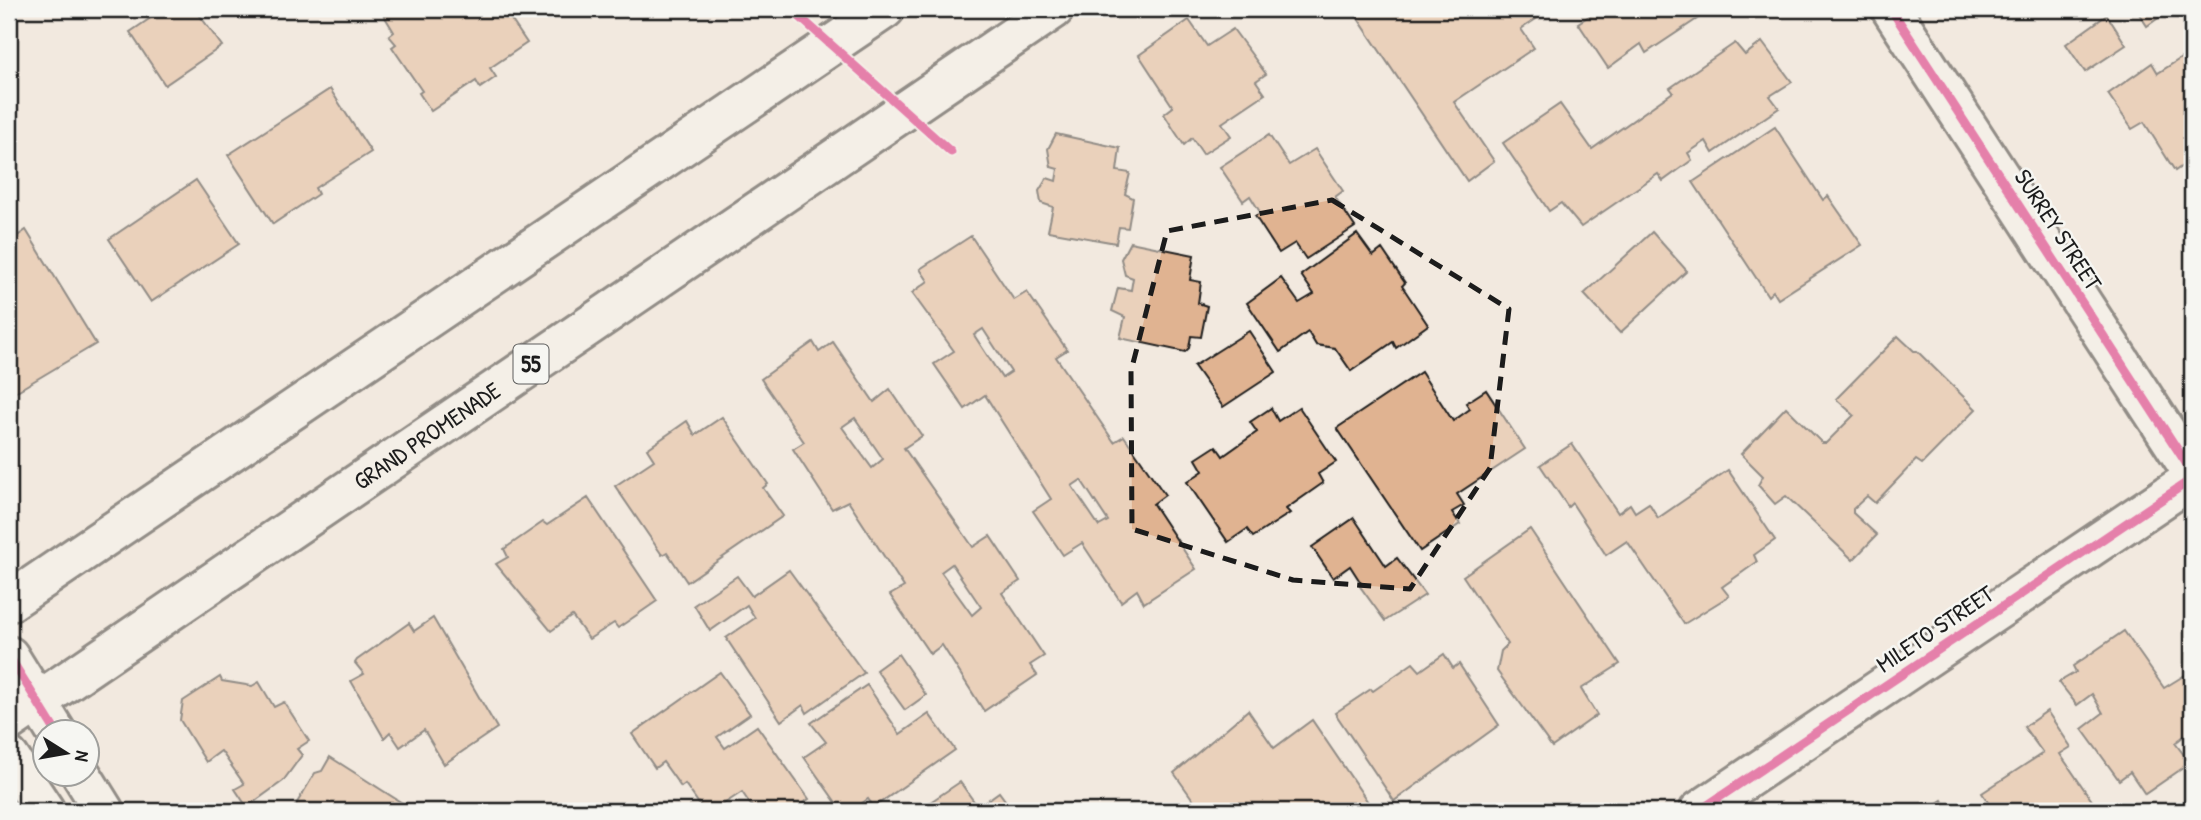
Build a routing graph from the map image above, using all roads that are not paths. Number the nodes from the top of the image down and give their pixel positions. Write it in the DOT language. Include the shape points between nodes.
graph roads {
  1 [pos="885,9"];
  2 [pos="1054,9"];
  3 [pos="1891,9"];
  4 [pos="2192,472"];
  5 [pos="2192,479"];
  6 [pos="9,602"];
  7 [pos="9,656"];
  8 [pos="34,718"];
  9 [pos="9,757"];
  10 [pos="89,788"];
  11 [pos="45,811"];
  12 [pos="104,811"];
  13 [pos="1699,811"];
  1 -- 6 [label="main road"];
  2 -- 8 [label="main road, GRAND PROMENADE / 55"];
  3 -- 4 [label="main road, SURREY STREET"];
  5 -- 13 [label="main road, MILETO STREET"];
  7 -- 8 [label="main road"];
  9 -- 11 [label="main road"];
  10 -- 12 [label="main road"];
}
